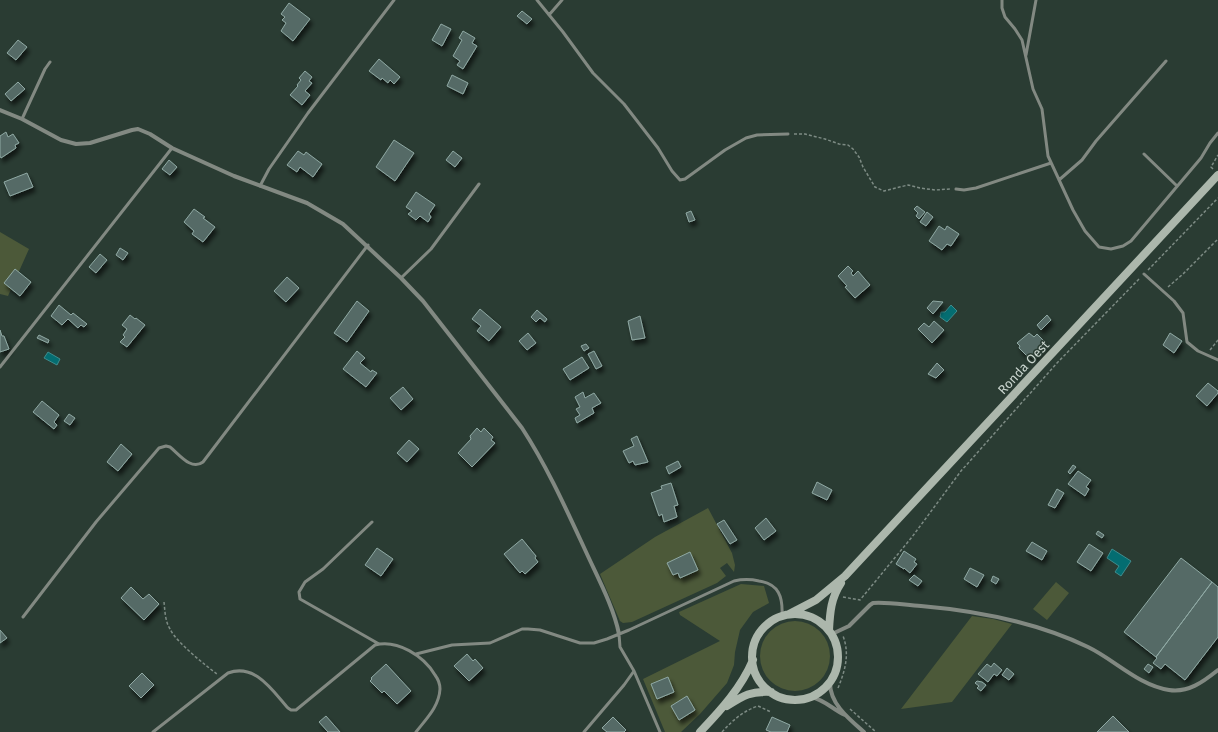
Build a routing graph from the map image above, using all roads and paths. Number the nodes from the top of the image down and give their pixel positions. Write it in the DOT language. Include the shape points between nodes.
graph roads {
  1 [pos="394,0"];
  2 [pos="536,0"];
  3 [pos="562,0"];
  4 [pos="1002,0"];
  5 [pos="1036,0"];
  6 [pos="549,15"];
  7 [pos="1025,57"];
  8 [pos="1166,61"];
  9 [pos="50,62"];
  10 [pos="0,110"];
  11 [pos="22,119"];
  12 [pos="1218,133"];
  13 [pos="788,134"];
  14 [pos="172,148"];
  15 [pos="1144,154"];
  16 [pos="1218,155"];
  17 [pos="1051,163"];
  18 [pos="1218,175"];
  19 [pos="1059,180"];
  20 [pos="479,184"];
  21 [pos="260,186"];
  22 [pos="1177,186"];
  23 [pos="956,189"];
  24 [pos="1218,198"];
  25 [pos="1218,239"];
  26 [pos="368,245"];
  27 [pos="1144,274"];
  28 [pos="402,278"];
  29 [pos="1163,291"];
  30 [pos="1218,340"];
  31 [pos="1206,355"];
  32 [pos="1218,360"];
  33 [pos="0,367"];
  34 [pos="372,522"];
  35 [pos="845,576"];
  36 [pos="841,597"];
  37 [pos="164,602"];
  38 [pos="786,615"];
  39 [pos="23,617"];
  40 [pos="841,630"];
  41 [pos="831,632"];
  42 [pos="619,634"];
  43 [pos="379,644"];
  44 [pos="416,654"];
  45 [pos="753,660"];
  46 [pos="1218,670"];
  47 [pos="634,671"];
  48 [pos="222,677"];
  49 [pos="830,683"];
  50 [pos="838,689"];
  51 [pos="771,692"];
  52 [pos="811,697"];
  53 [pos="848,707"];
  54 [pos="723,709"];
  55 [pos="771,712"];
  56 [pos="846,715"];
  57 [pos="153,732"];
  58 [pos="416,732"];
  59 [pos="584,732"];
  60 [pos="660,732"];
  61 [pos="700,732"];
  62 [pos="722,732"];
  63 [pos="864,732"];
  64 [pos="876,732"];
  1 -- 21 [label="lane" via="308,113"];
  2 -- 6 [label="lane"];
  3 -- 6 [label="lane"];
  4 -- 7 [label="lane" via="1005,17 1022,40"];
  5 -- 7 [label="lane"];
  6 -- 13 [label="lane" via="592,73 624,104 680,180 746,138"];
  7 -- 17 [label="lane" via="1033,89 1042,109 1046,148"];
  8 -- 19 [label="lane" via="1082,160"];
  9 -- 11 [label="lane"];
  10 -- 11 [label="street"];
  11 -- 14 [label="street" via="67,143 90,143 138,130 150,134"];
  12 -- 22 [label="lane"];
  13 -- 23 [label="path" via="805,134 848,145 859,158 875,187 884,191 908,185 935,190"];
  14 -- 21 [label="street"];
  14 -- 33 [label="lane"];
  15 -- 22 [label="lane"];
  16 -- 18 [label="path" via="1211,167"];
  17 -- 19 [label="lane"];
  17 -- 23 [label="lane" via="976,188"];
  18 -- 35 [label="main road, Ronda Oest"];
  19 -- 22 [label="lane" via="1085,231 1099,247 1106,249 1117,248 1131,241"];
  20 -- 28 [label="lane" via="431,249"];
  21 -- 26 [label="street" via="307,203 343,224"];
  24 -- 27 [label="path"];
  25 -- 29 [label="path"];
  26 -- 28 [label="street"];
  26 -- 39 [label="lane" via="203,462 191,465 170,447 159,448 96,522"];
  27 -- 29 [label="lane"];
  27 -- 36 [label="path" via="1057,363 961,471 912,537 860,600"];
  28 -- 42 [label="street" via="504,404 537,450 596,574 617,623"];
  29 -- 31 [label="lane" via="1183,313 1187,342"];
  30 -- 31 [label="path"];
  31 -- 32 [label="lane"];
  34 -- 43 [label="lane" via="323,569 305,582 299,592 300,599"];
  35 -- 38 [label="main road, Ronda Oest" via="816,600"];
  35 -- 41 [label="main road, Ronda Oest" via="834,593"];
  37 -- 48 [label="path" via="170,630 208,668"];
  38 -- 41 [label="main road" via="804,614 818,620"];
  38 -- 42 [label="lane" via="773,585 742,579"];
  38 -- 45 [label="main road" via="763,628 753,648"];
  40 -- 41 [label="street"];
  40 -- 46 [label="street" via="849,626 873,603 955,609 1010,620 1073,641 1096,651 1136,677 1162,688 1188,688 1202,683"];
  40 -- 50 [label="path" via="847,646 847,661"];
  41 -- 49 [label="main road" via="836,644 838,664"];
  42 -- 44 [label="lane" via="587,644 540,630 522,629 490,642 452,645"];
  42 -- 47 [label="lane" via="620,647"];
  43 -- 44 [label="lane" via="391,645"];
  43 -- 48 [label="lane" via="296,710 288,708 253,673 233,671"];
  44 -- 58 [label="lane" via="433,671 440,687 435,708"];
  45 -- 51 [label="main road" via="759,678"];
  45 -- 54 [label="main road"];
  47 -- 59 [label="lane"];
  47 -- 60 [label="lane"];
  48 -- 57 [label="lane"];
  49 -- 52 [label="main road"];
  49 -- 56 [label="street" via="832,697"];
  51 -- 52 [label="main road" via="790,699"];
  51 -- 54 [label="main road" via="758,691 746,695"];
  52 -- 56 [label="street" via="825,701"];
  53 -- 64 [label="path"];
  54 -- 61 [label="main road"];
  55 -- 62 [label="path" via="758,706 747,710"];
  56 -- 63 [label="street"];
}
